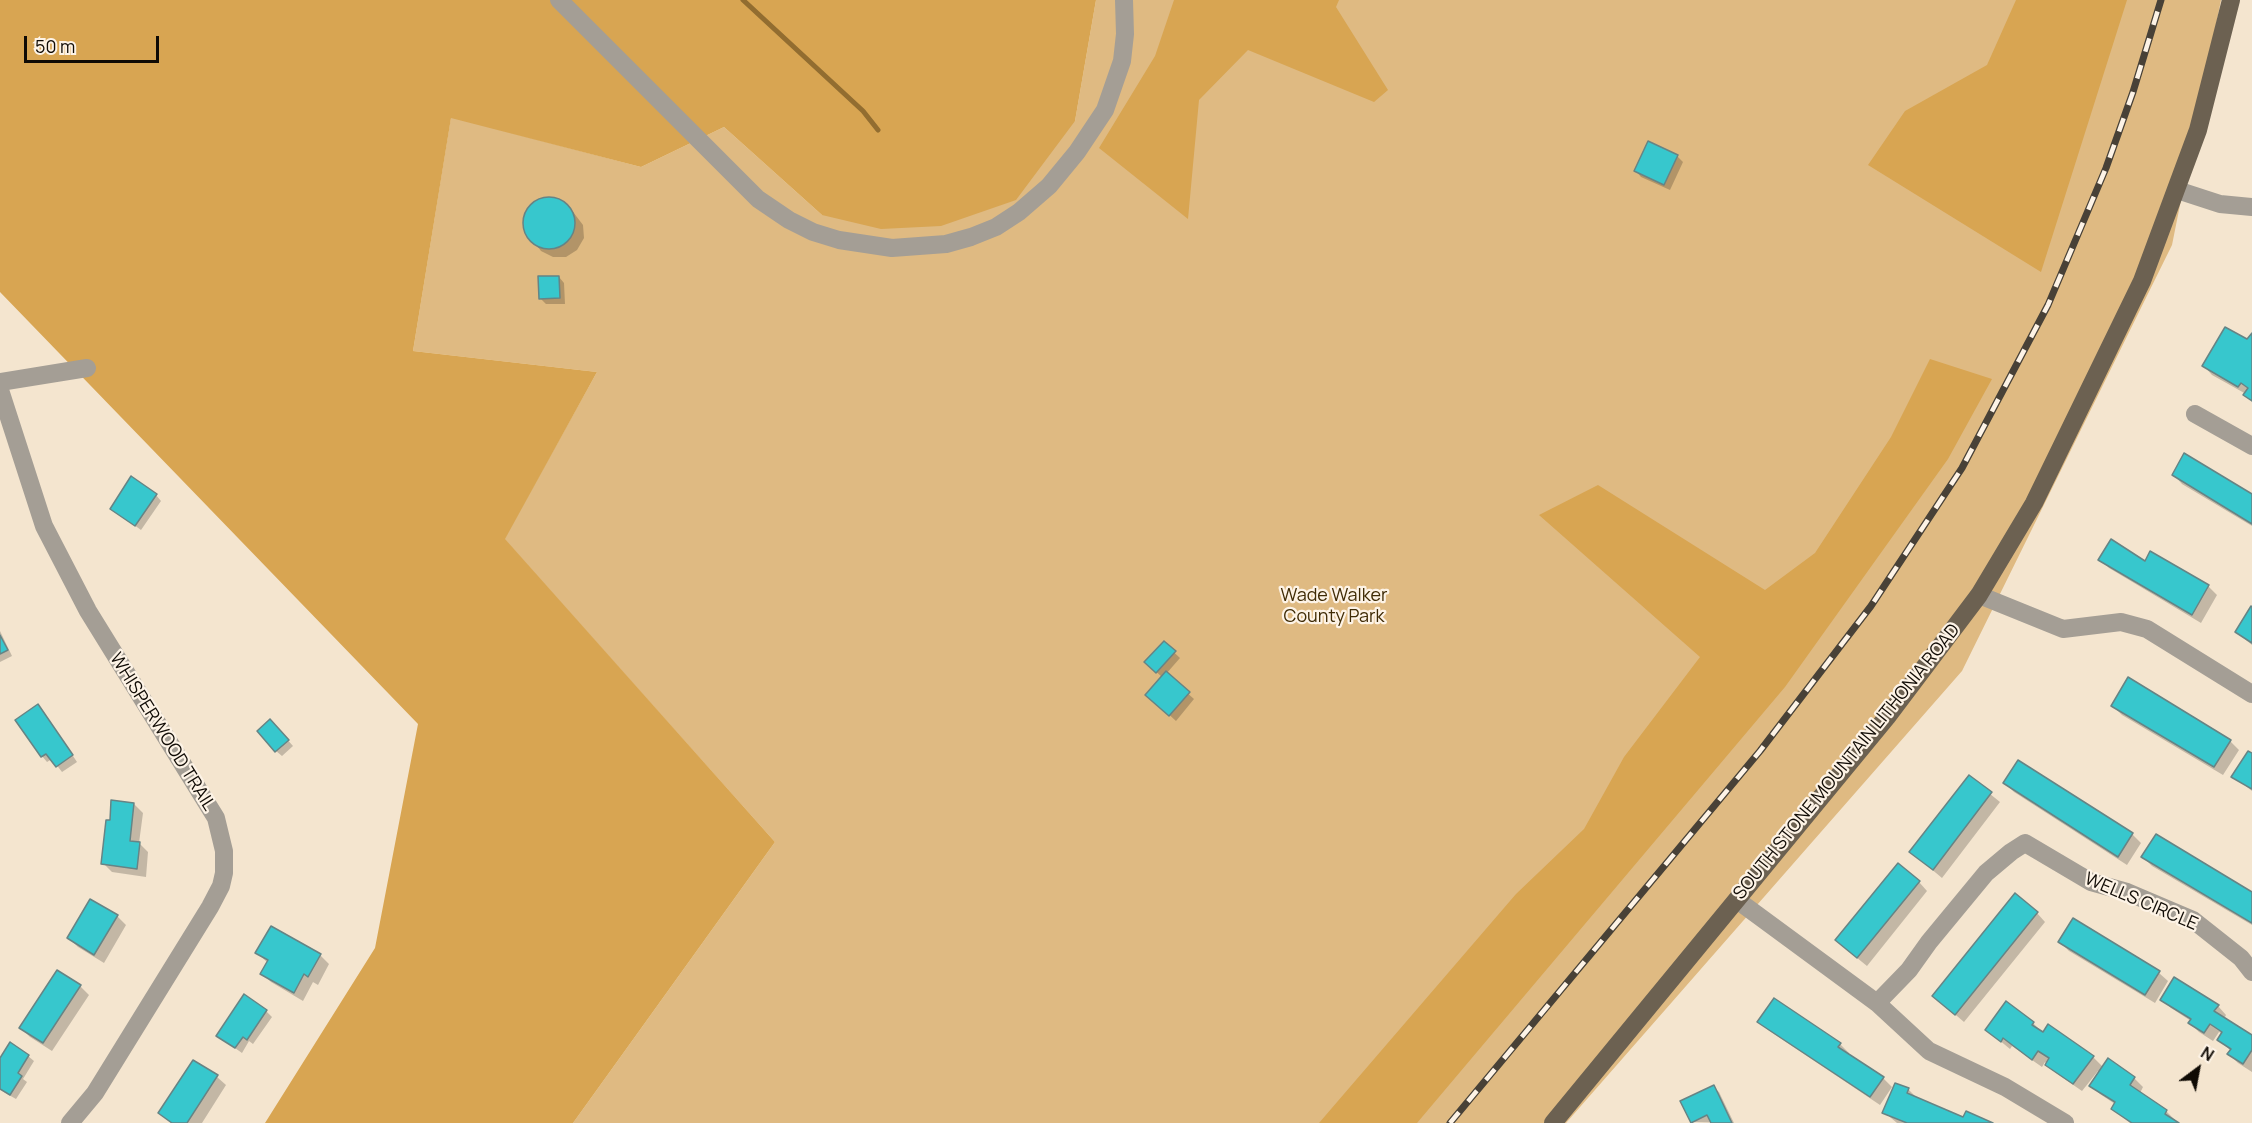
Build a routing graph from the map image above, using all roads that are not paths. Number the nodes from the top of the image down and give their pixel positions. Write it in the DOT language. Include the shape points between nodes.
graph roads {
  1 [pos="559,0"];
  2 [pos="1124,0"];
  3 [pos="2231,0"];
  4 [pos="2177,190"];
  5 [pos="2252,207"];
  6 [pos="87,368"];
  7 [pos="0,382"];
  8 [pos="0,390"];
  9 [pos="2195,414"];
  10 [pos="2252,446"];
  11 [pos="1979,595"];
  12 [pos="2252,694"];
  13 [pos="1737,900"];
  14 [pos="2252,972"];
  15 [pos="1877,1003"];
  16 [pos="70,1123"];
  17 [pos="1553,1123"];
  18 [pos="2065,1123"];
  1 -- 2 [label="street" via="758,199 813,232 856,244 892,248 937,245 972,237 1019,212 1049,186 1105,110 1122,61"];
  3 -- 4 [label="main road, SOUTH STONE MOUNTAIN LITHONIA ROAD" via="2198,130"];
  4 -- 5 [label="street" via="2220,204"];
  4 -- 11 [label="main road, SOUTH STONE MOUNTAIN LITHONIA ROAD" via="2142,281 2096,378 2034,502"];
  6 -- 7 [label="street"];
  8 -- 16 [label="street, WHISPERWOOD TRAIL" via="44,525 88,611 216,818 224,850 223,880 210,907 95,1093"];
  9 -- 10 [label="street"];
  11 -- 12 [label="street" via="2063,630 2121,622 2147,629"];
  11 -- 13 [label="main road, SOUTH STONE MOUNTAIN LITHONIA ROAD" via="1887,717"];
  13 -- 15 [label="street"];
  13 -- 17 [label="main road, SOUTH STONE MOUNTAIN LITHONIA ROAD"];
  14 -- 15 [label="street, WELLS CIRCLE" via="2241,958 2193,920 2127,892 2091,882 2025,843 1986,873 1909,970"];
  15 -- 18 [label="street" via="1929,1051 2005,1086"];
}
